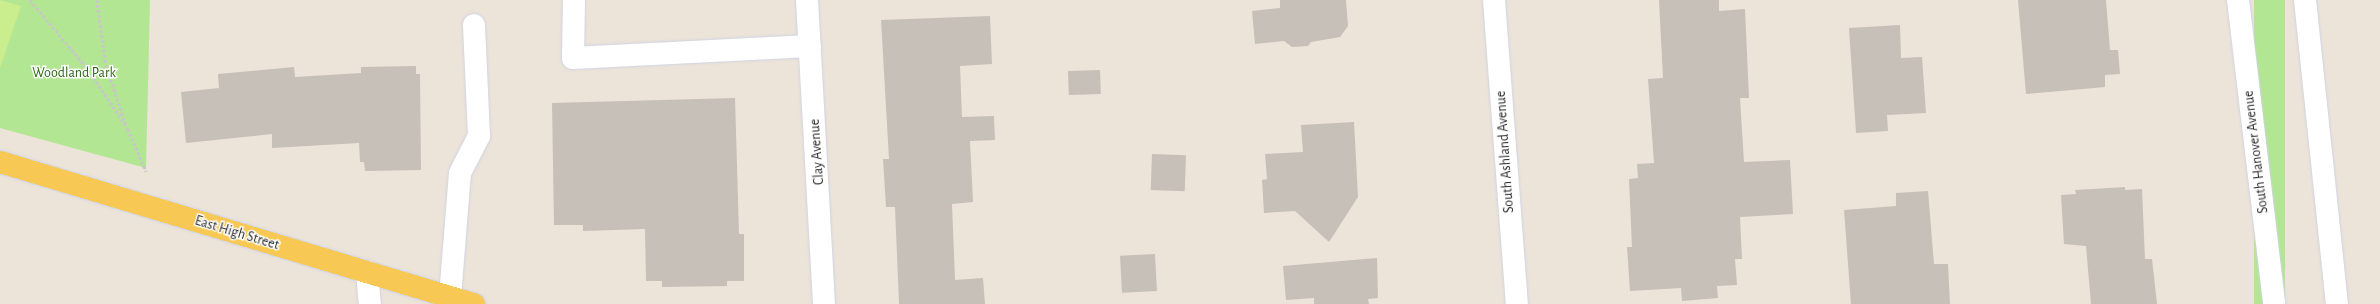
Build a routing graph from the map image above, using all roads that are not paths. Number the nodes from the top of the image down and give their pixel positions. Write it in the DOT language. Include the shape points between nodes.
graph roads {
  1 [pos="574,0"];
  2 [pos="807,0"];
  3 [pos="1494,0"];
  4 [pos="2238,0"];
  5 [pos="2305,0"];
  6 [pos="474,25"];
  7 [pos="810,46"];
  8 [pos="0,162"];
  9 [pos="367,272"];
  10 [pos="450,297"];
  11 [pos="370,304"];
  12 [pos="474,304"];
  13 [pos="824,304"];
  14 [pos="1517,304"];
  15 [pos="2274,304"];
  16 [pos="2338,304"];
  1 -- 7 [label="street" via="573,58"];
  2 -- 7 [label="street, Clay Avenue"];
  3 -- 14 [label="street, South Ashland Avenue"];
  4 -- 15 [label="street, South Hanover Avenue"];
  5 -- 16 [label="street"];
  6 -- 10 [label="street" via="479,136 460,173"];
  7 -- 13 [label="street, Clay Avenue"];
  8 -- 9 [label="main road, East High Street"];
  9 -- 10 [label="main road, East High Street"];
  9 -- 11 [label="street"];
  10 -- 12 [label="main road, East High Street"];
}
